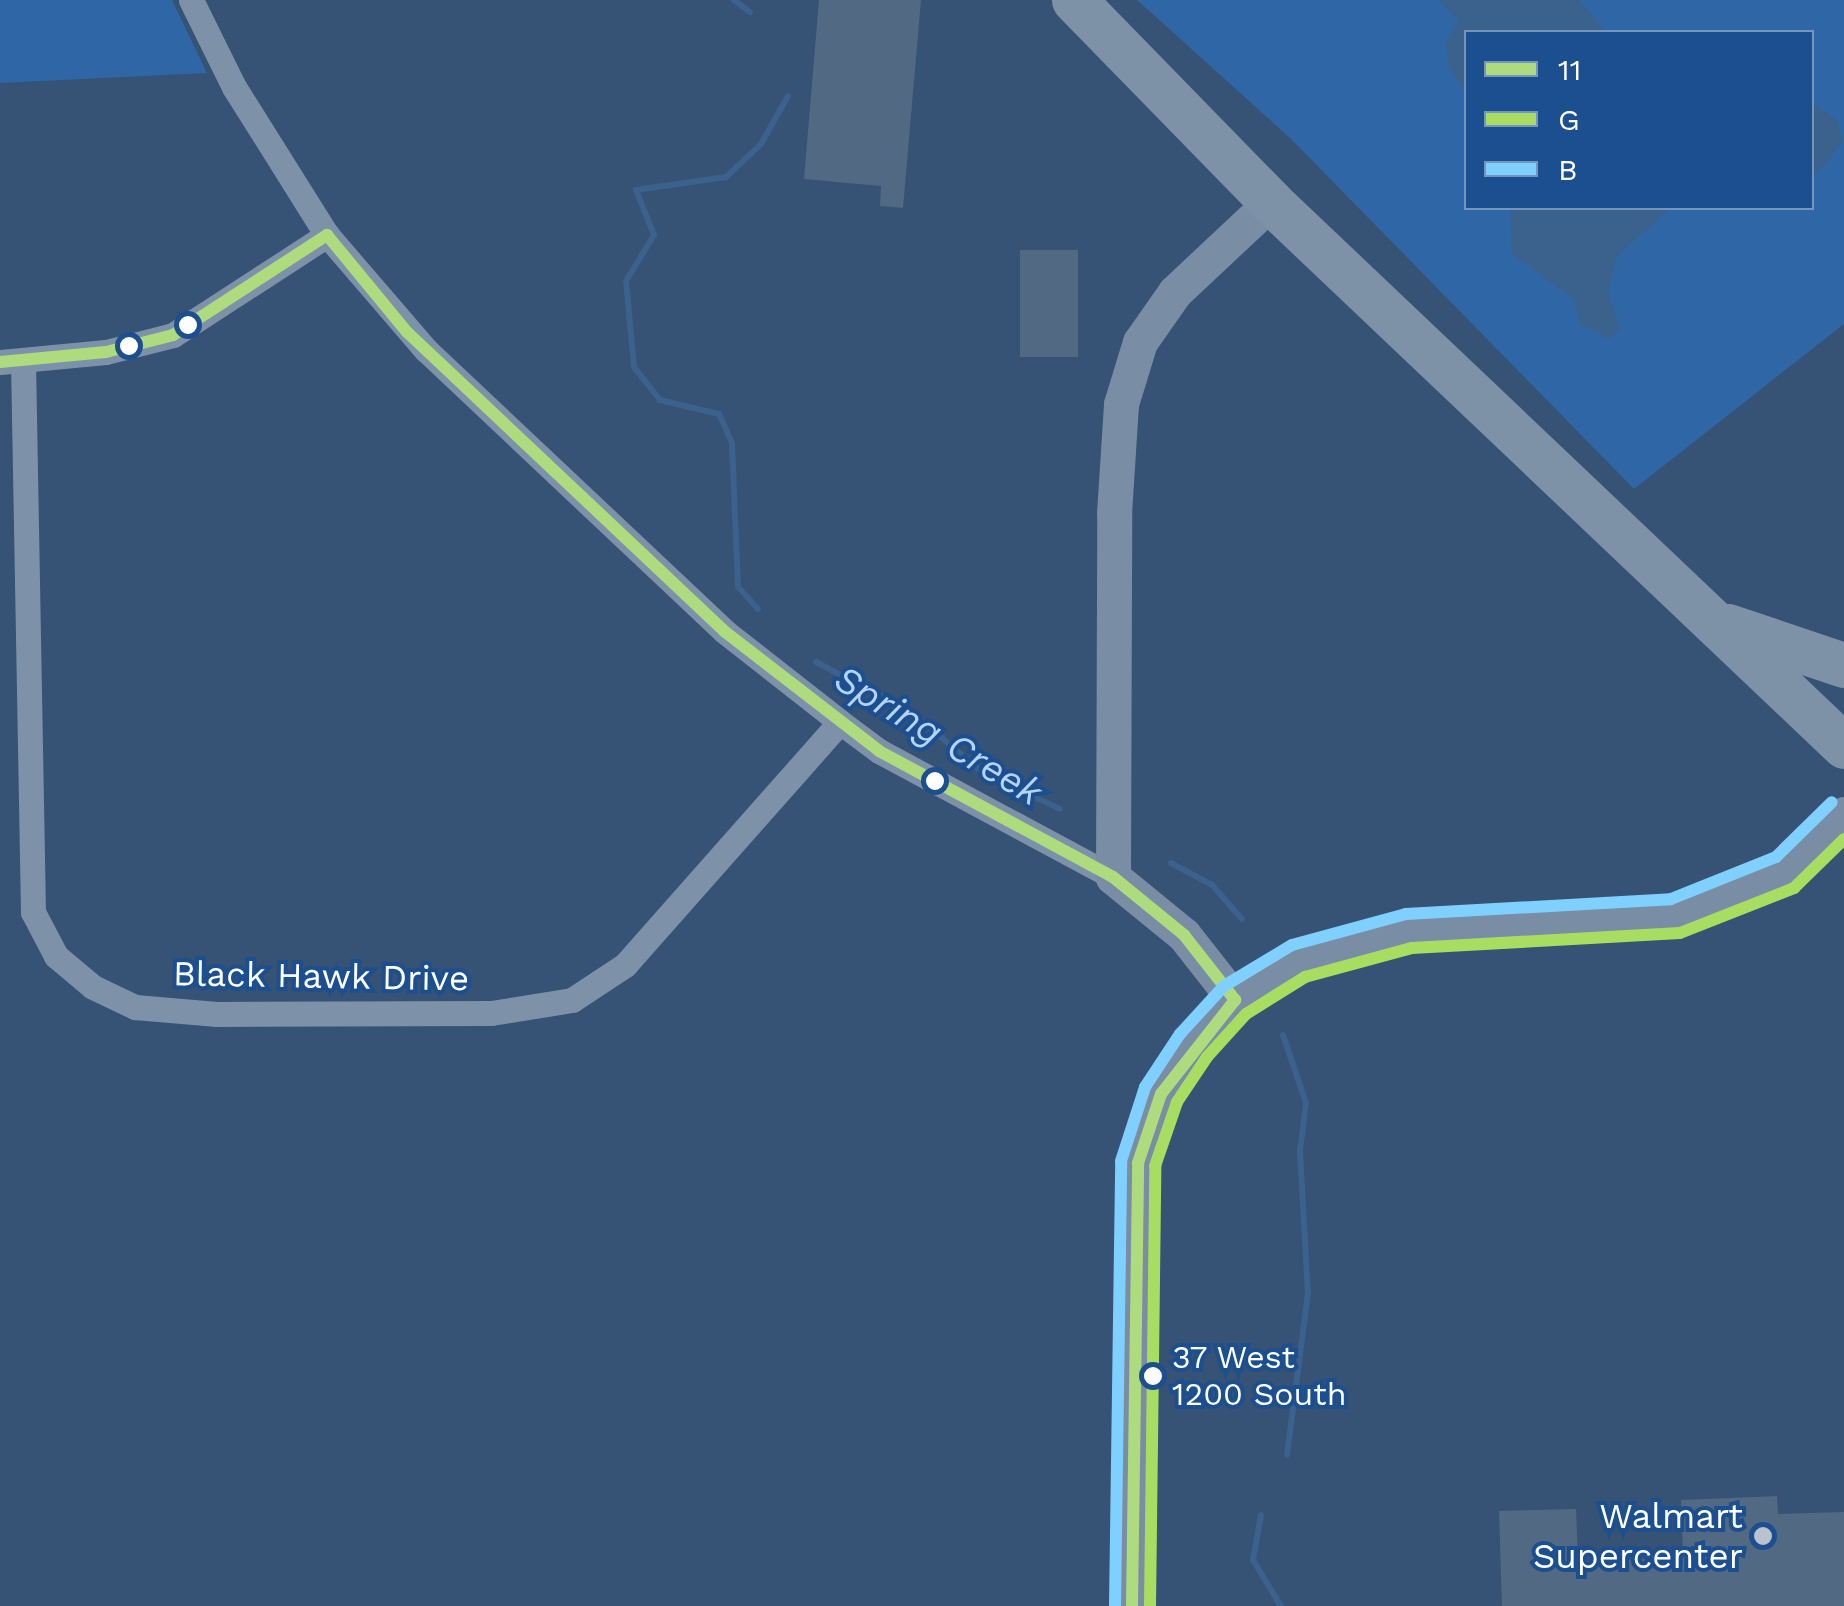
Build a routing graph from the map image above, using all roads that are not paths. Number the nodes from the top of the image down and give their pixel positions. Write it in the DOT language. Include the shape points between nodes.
graph roads {
  1 [pos="190,0"];
  2 [pos="1074,0"];
  3 [pos="1271,202"];
  4 [pos="327,235"];
  5 [pos="12,362"];
  6 [pos="1708,619"];
  7 [pos="1844,665"];
  8 [pos="840,722"];
  9 [pos="1844,746"];
  10 [pos="1844,814"];
  11 [pos="1113,877"];
  12 [pos="1235,1000"];
  13 [pos="1132,1606"];
  1 -- 4 [label="street" via="234,87"];
  2 -- 3 [label="highway"];
  3 -- 6 [label="highway"];
  3 -- 11 [label="main road" via="1175,292 1140,342 1121,404"];
  4 -- 5 [label="street" via="173,334"];
  4 -- 8 [label="street" via="452,375 724,631"];
  5 -- 8 [label="street, Black Hawk Drive" via="34,912 56,956 93,987 135,1006 217,1014 490,1013 572,1000 624,965"];
  6 -- 7 [label="highway"];
  6 -- 9 [label="highway"];
  8 -- 11 [label="street" via="878,751"];
  10 -- 12 [label="main road" via="1786,872 1675,916 1358,940 1298,961"];
  11 -- 12 [label="main road" via="1184,935"];
  12 -- 13 [label="main road" via="1161,1094 1138,1162"];
}
